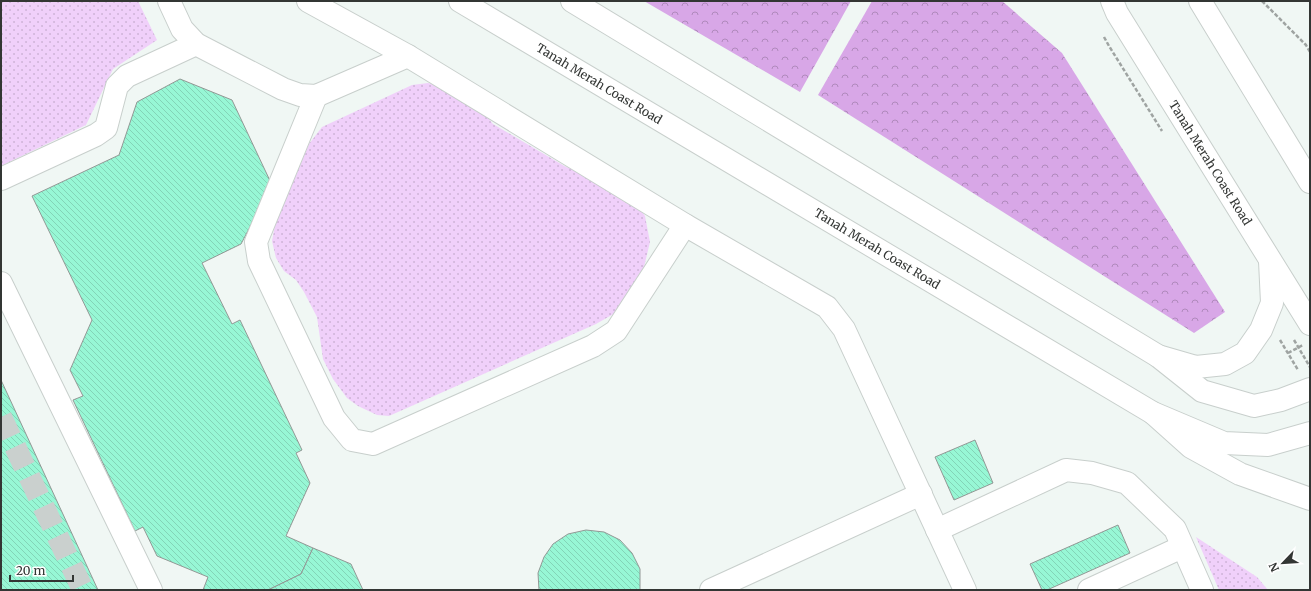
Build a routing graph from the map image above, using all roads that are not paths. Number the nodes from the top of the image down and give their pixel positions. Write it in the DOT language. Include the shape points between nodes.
graph roads {
  1 [pos="169,1"];
  2 [pos="308,1"];
  3 [pos="460,1"];
  4 [pos="572,1"];
  5 [pos="1112,1"];
  6 [pos="1200,1"];
  7 [pos="196,44"];
  8 [pos="408,56"];
  9 [pos="316,96"];
  10 [pos="1,179"];
  11 [pos="1310,182"];
  12 [pos="685,225"];
  13 [pos="1270,259"];
  14 [pos="1,283"];
  15 [pos="1307,334"];
  16 [pos="1158,356"];
  17 [pos="1310,390"];
  18 [pos="1153,413"];
  19 [pos="1310,433"];
  20 [pos="921,494"];
  21 [pos="1310,500"];
  22 [pos="937,530"];
  23 [pos="1182,547"];
  24 [pos="151,590"];
  25 [pos="710,590"];
  26 [pos="965,590"];
  27 [pos="1089,590"];
  28 [pos="1202,590"];
  1 -- 7 [label="street" via="182,29"];
  2 -- 8 [label="street"];
  3 -- 18 [label="street, Tanah Merah Coast Road"];
  4 -- 16 [label="street"];
  5 -- 13 [label="street, Tanah Merah Coast Road" via="1117,13"];
  6 -- 11 [label="street"];
  7 -- 9 [label="street" via="283,89 300,95"];
  7 -- 10 [label="street" via="127,76 117,86 106,128 96,135"];
  8 -- 9 [label="street"];
  8 -- 12 [label="street"];
  9 -- 12 [label="street" via="256,242 259,261 334,418 352,440 373,444 593,346 616,332"];
  12 -- 20 [label="street" via="827,307 844,328"];
  13 -- 15 [label="street, Tanah Merah Coast Road"];
  13 -- 16 [label="street" via="1272,302 1261,330 1245,353 1226,364 1196,367"];
  14 -- 24 [label="street"];
  16 -- 17 [label="street" via="1202,391 1254,406"];
  18 -- 19 [label="street, Tanah Merah Coast Road" via="1224,443 1268,445"];
  18 -- 21 [label="street" via="1191,447 1240,474"];
  20 -- 22 [label="street"];
  20 -- 25 [label="street"];
  22 -- 23 [label="street" via="1066,470 1092,473 1127,483 1175,529"];
  22 -- 26 [label="street"];
  23 -- 27 [label="street"];
  23 -- 28 [label="street"];
}
